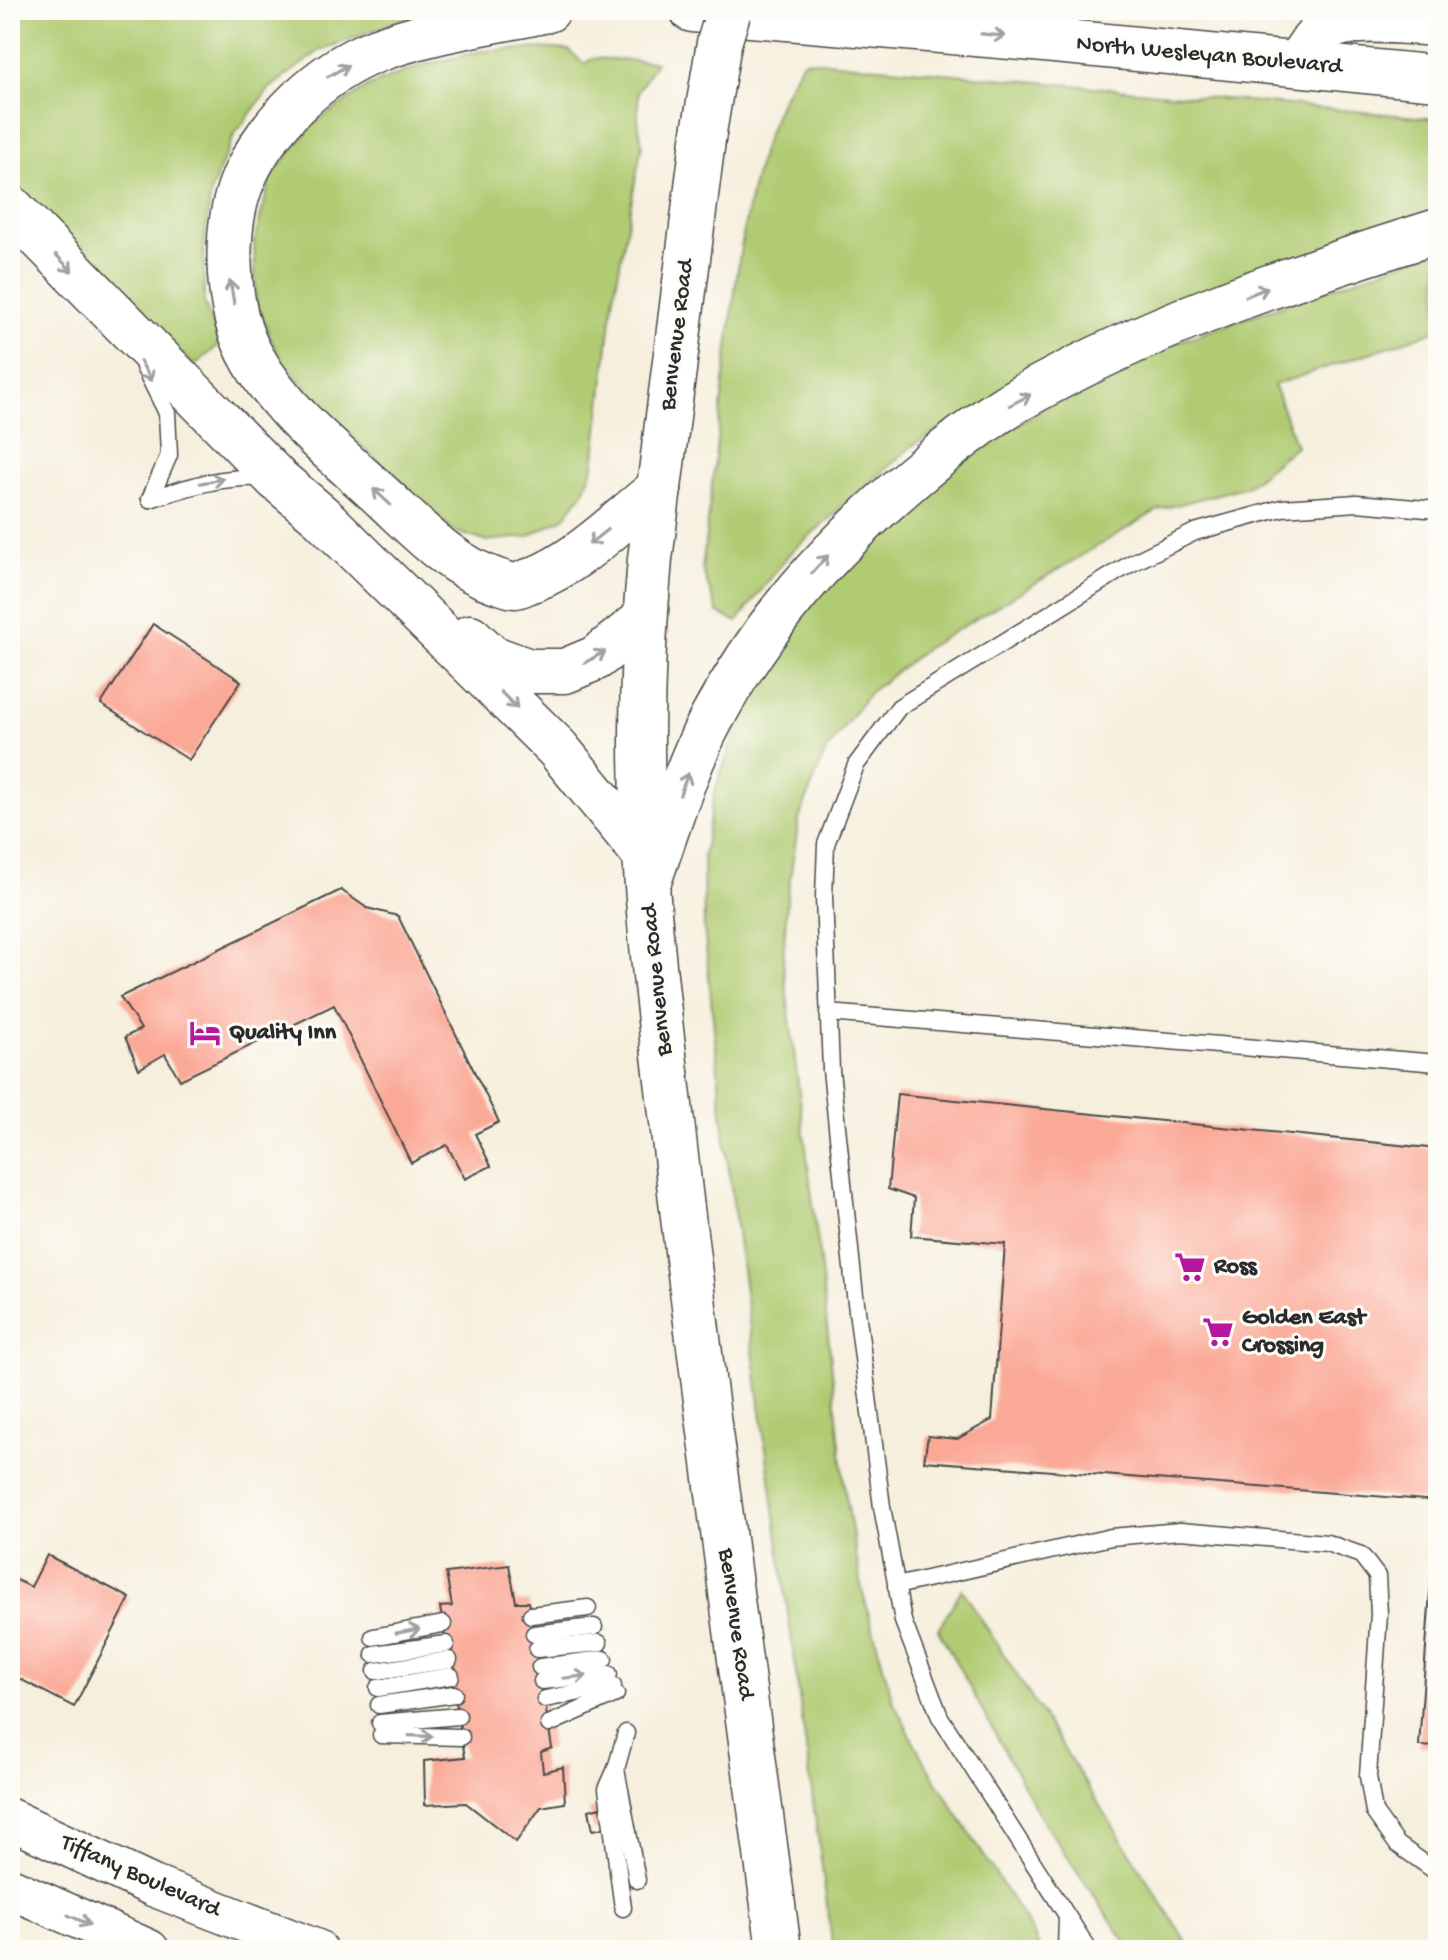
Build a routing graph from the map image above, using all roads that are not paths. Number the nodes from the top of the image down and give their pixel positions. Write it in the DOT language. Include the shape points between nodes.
graph roads {
  1 [pos="548,10"];
  2 [pos="692,10"];
  3 [pos="729,10"];
  4 [pos="1438,24"];
  5 [pos="1297,64"];
  6 [pos="1438,78"];
  7 [pos="10,207"];
  8 [pos="1438,231"];
  9 [pos="105,304"];
  10 [pos="277,479"];
  11 [pos="659,489"];
  12 [pos="1438,510"];
  13 [pos="322,517"];
  14 [pos="644,620"];
  15 [pos="647,870"];
  16 [pos="828,1013"];
  17 [pos="1438,1063"];
  18 [pos="896,1586"];
  19 [pos="588,1608"];
  20 [pos="531,1615"];
  21 [pos="443,1624"];
  22 [pos="535,1642"];
  23 [pos="606,1664"];
  24 [pos="541,1674"];
  25 [pos="454,1694"];
  26 [pos="545,1699"];
  27 [pos="458,1716"];
  28 [pos="549,1724"];
  29 [pos="626,1733"];
  30 [pos="461,1737"];
  31 [pos="616,1769"];
  32 [pos="10,1819"];
  33 [pos="1438,1873"];
  34 [pos="637,1880"];
  35 [pos="10,1888"];
  36 [pos="623,1908"];
  37 [pos="1067,1915"];
  38 [pos="149,1950"];
  39 [pos="317,1950"];
  40 [pos="779,1950"];
  41 [pos="1066,1950"];
  42 [pos="1089,1950"];
  11 -- 1 [label="main road, one-way" via="557,570 514,586 480,575 438,548 320,440 252,358 237,319 229,283 231,232 244,178 275,126 324,79 376,51"];
  2 -- 5 [label="main road, North Wesleyan Boulevard, one-way"];
  3 -- 11 [label="main road, Benvenue Road, bridge" via="704,132"];
  4 -- 5 [label="main road" via="1346,22 1314,39"];
  5 -- 6 [label="main road, North Wesleyan Boulevard"];
  7 -- 9 [label="main road, one-way"];
  15 -- 8 [label="main road, one-way" via="710,722 778,613 857,526 952,444 1012,403 1135,341 1305,273"];
  9 -- 10 [label="main road"];
  9 -- 10 [label="lane, one-way" via="167,413 169,455 150,499 205,481"];
  10 -- 13 [label="main road"];
  11 -- 14 [label="main road, Benvenue Road"];
  12 -- 16 [label="lane" via="1357,503 1282,508 1195,532 1130,564 899,707 856,765 826,844"];
  13 -- 14 [label="main road, one-way" via="396,568 491,657 529,671 565,671 596,658"];
  13 -- 15 [label="main road, one-way" via="557,748"];
  14 -- 15 [label="main road, Benvenue Road"];
  15 -- 40 [label="main road, Benvenue Road" via="697,1337"];
  16 -- 17 [label="lane"];
  16 -- 18 [label="lane" via="854,1287"];
  18 -- 33 [label="lane" via="1111,1537 1180,1531 1327,1543 1361,1555 1377,1576 1379,1614 1368,1776 1374,1812 1397,1844"];
  18 -- 37 [label="lane" via="903,1621 940,1717"];
  19 -- 20 [label="lane"];
  25 -- 21 [label="lane, one-way" via="377,1688 449,1660 374,1645"];
  22 -- 23 [label="lane"];
  24 -- 23 [label="lane, one-way"];
  23 -- 26 [label="lane"];
  23 -- 28 [label="lane"];
  27 -- 30 [label="lane, one-way" via="380,1729"];
  29 -- 31 [label="lane"];
  31 -- 34 [label="lane"];
  31 -- 36 [label="lane" via="607,1789"];
  32 -- 39 [label="street, Tiffany Boulevard" via="153,1886"];
  35 -- 38 [label="street, one-way"];
  37 -- 41 [label="lane"];
  37 -- 42 [label="lane"];
}
